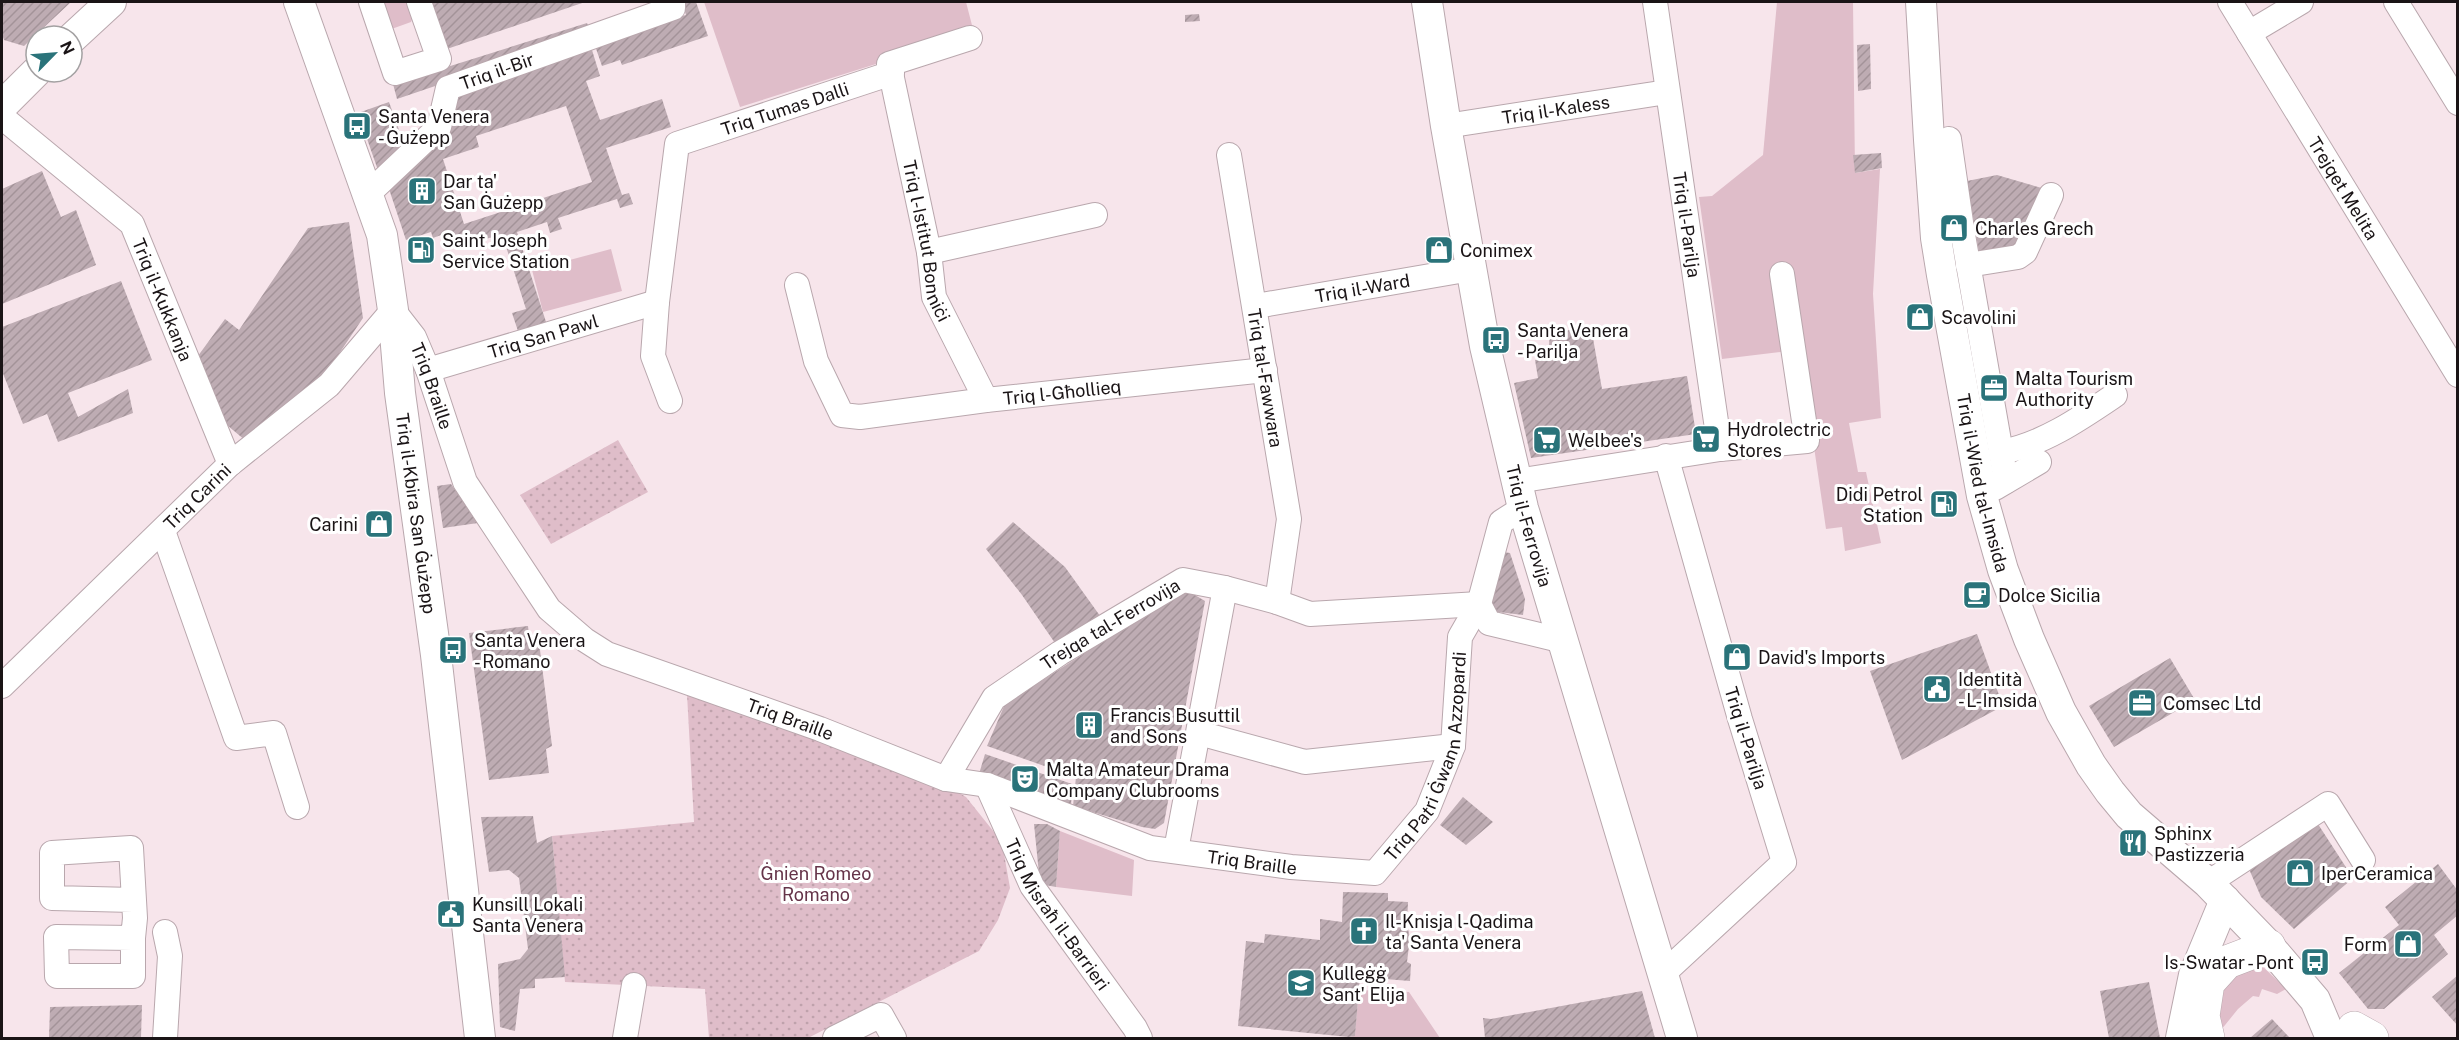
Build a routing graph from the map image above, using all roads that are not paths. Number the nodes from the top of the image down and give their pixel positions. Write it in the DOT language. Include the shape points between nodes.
graph roads {
  1 [pos="111,2"];
  2 [pos="299,2"];
  3 [pos="371,2"];
  4 [pos="419,2"];
  5 [pos="1427,2"];
  6 [pos="1655,2"];
  7 [pos="1921,2"];
  8 [pos="2230,2"];
  9 [pos="2301,2"];
  10 [pos="2396,2"];
  11 [pos="673,5"];
  12 [pos="84,27"];
  13 [pos="2249,33"];
  14 [pos="970,38"];
  15 [pos="892,73"];
  16 [pos="24,82"];
  17 [pos="1667,92"];
  18 [pos="3,100"];
  19 [pos="2457,103"];
  20 [pos="1446,126"];
  21 [pos="1949,139"];
  22 [pos="1229,155"];
  23 [pos="369,193"];
  24 [pos="2051,195"];
  25 [pos="1095,215"];
  26 [pos="1949,232"];
  27 [pos="929,252"];
  28 [pos="1968,265"];
  29 [pos="1471,269"];
  30 [pos="1782,274"];
  31 [pos="797,285"];
  32 [pos="657,302"];
  33 [pos="1256,306"];
  34 [pos="393,310"];
  35 [pos="428,370"];
  36 [pos="1265,370"];
  37 [pos="2457,375"];
  38 [pos="2115,395"];
  39 [pos="986,399"];
  40 [pos="670,401"];
  41 [pos="1720,448"];
  42 [pos="2001,452"];
  43 [pos="1666,456"];
  44 [pos="2039,462"];
  45 [pos="230,464"];
  46 [pos="1994,489"];
  47 [pos="1520,494"];
  48 [pos="163,531"];
  49 [pos="1225,588"];
  50 [pos="1277,602"];
  51 [pos="1479,604"];
  52 [pos="1564,641"];
  53 [pos="2,686"];
  54 [pos="1199,733"];
  55 [pos="1453,746"];
  56 [pos="946,779"];
  57 [pos="987,785"];
  58 [pos="297,807"];
  59 [pos="1176,850"];
  60 [pos="2363,860"];
  61 [pos="1375,873"];
  62 [pos="2217,892"];
  63 [pos="133,900"];
  64 [pos="165,932"];
  65 [pos="2269,946"];
  66 [pos="170,956"];
  67 [pos="1664,973"];
  68 [pos="634,985"];
  69 [pos="2354,1036"];
  70 [pos="165,1038"];
  71 [pos="480,1038"];
  72 [pos="625,1038"];
  73 [pos="835,1038"];
  74 [pos="894,1038"];
  75 [pos="1140,1038"];
  76 [pos="1682,1038"];
  77 [pos="2181,1038"];
  78 [pos="2208,1038"];
  1 -- 12 [label="main road"];
  2 -- 23 [label="main road, Triq il-Kbira San Ġużepp"];
  3 -- 4 [label="street" via="395,73 439,59"];
  5 -- 20 [label="main road, Triq il-Ferrovija"];
  6 -- 17 [label="street, Triq il-Parilja"];
  7 -- 26 [label="main road, Triq il-Wied tal-Imsida"];
  8 -- 13 [label="street, Trejqet Melita"];
  9 -- 13 [label="street"];
  10 -- 19 [label="street"];
  11 -- 23 [label="street, Triq il-Bir" via="448,88 439,128"];
  13 -- 37 [label="street, Trejqet Melita"];
  14 -- 15 [label="street" via="889,64"];
  15 -- 27 [label="street, Triq l-Istitut Bonniċi"];
  15 -- 32 [label="street, Triq Tumas Dalli" via="679,138"];
  16 -- 18 [label="main road"];
  17 -- 20 [label="street, Triq il-Kaless"];
  17 -- 41 [label="street, Triq il-Parilja"];
  18 -- 45 [label="street, Triq il-Kukkanja" via="132,224"];
  20 -- 29 [label="main road, Triq il-Ferrovija"];
  21 -- 26 [label="street"];
  22 -- 33 [label="street, Triq tal-Fawwara"];
  23 -- 34 [label="main road, Triq il-Kbira San Ġużepp" via="382,235"];
  24 -- 28 [label="street" via="2025,252 2018,257"];
  25 -- 27 [label="street"];
  26 -- 28 [label="street"];
  26 -- 46 [label="main road, Triq il-Wied tal-Imsida"];
  27 -- 39 [label="street, Triq l-Istitut Bonniċi" via="934,297"];
  28 -- 42 [label="street"];
  29 -- 33 [label="street, Triq il-Ward"];
  29 -- 47 [label="main road, Triq il-Ferrovija"];
  30 -- 41 [label="street" via="1807,441"];
  31 -- 39 [label="street, Triq l-Għollieq" via="816,361 842,415 860,417"];
  32 -- 35 [label="street, Triq San Pawl"];
  32 -- 40 [label="street" via="653,356"];
  33 -- 36 [label="street, Triq tal-Fawwara"];
  34 -- 35 [label="street, Triq Braille" via="414,337"];
  34 -- 45 [label="street, Triq Carini" via="329,385"];
  34 -- 71 [label="main road, Triq il-Kbira San Ġużepp"];
  35 -- 56 [label="street, Triq Braille" via="465,482 549,609 583,645 820,729"];
  36 -- 39 [label="street, Triq l-Għollieq"];
  36 -- 50 [label="street, Triq tal-Fawwara" via="1289,519"];
  38 -- 42 [label="street" via="2021,448"];
  41 -- 43 [label="street"];
  42 -- 46 [label="street"];
  43 -- 47 [label="street"];
  43 -- 67 [label="street, Triq il-Parilja" via="1784,862"];
  44 -- 46 [label="street"];
  45 -- 48 [label="street, Triq Carini"];
  46 -- 62 [label="main road, Triq il-Wied tal-Imsida" via="2003,570 2061,712 2091,765 2129,815"];
  47 -- 51 [label="street, Triq Patri Ġwann Azzopardi" via="1501,522"];
  47 -- 52 [label="main road, Triq il-Ferrovija"];
  48 -- 53 [label="street, Triq Carini"];
  48 -- 58 [label="street" via="236,738 274,733"];
  49 -- 50 [label="street, Trejqa tal-Ferrovija"];
  49 -- 54 [label="street"];
  49 -- 56 [label="street, Trejqa tal-Ferrovija" via="1183,580 1060,652 994,698"];
  50 -- 51 [label="street, Trejqa tal-Ferrovija" via="1310,614"];
  51 -- 52 [label="street" via="1489,623"];
  51 -- 55 [label="street, Triq Patri Ġwann Azzopardi" via="1460,637"];
  52 -- 67 [label="main road, Triq il-Ferrovija"];
  54 -- 55 [label="street" via="1305,762"];
  54 -- 59 [label="street"];
  55 -- 61 [label="street, Triq Patri Ġwann Azzopardi" via="1427,811"];
  56 -- 57 [label="street, Triq Braille"];
  57 -- 59 [label="street, Triq Braille" via="1150,848"];
  57 -- 75 [label="street, Triq Misraħ il-Barrieri" via="1032,886"];
  59 -- 61 [label="street, Triq Braille" via="1291,867"];
  60 -- 62 [label="street" via="2328,804"];
  62 -- 65 [label="main road, Triq il-Wied tal-Imsida"];
  62 -- 77 [label="main road"];
  63 -- 66 [label="street" via="133,947"];
  64 -- 66 [label="street"];
  65 -- 69 [label="main road, Triq il-Wied tal-Imsida" via="2315,1000"];
  65 -- 78 [label="highway" via="2227,962 2208,983 2203,1016"];
  66 -- 70 [label="street"];
  67 -- 76 [label="main road, Triq il-Ferrovija"];
  68 -- 72 [label="street"];
  73 -- 74 [label="street" via="881,1015"];
}
